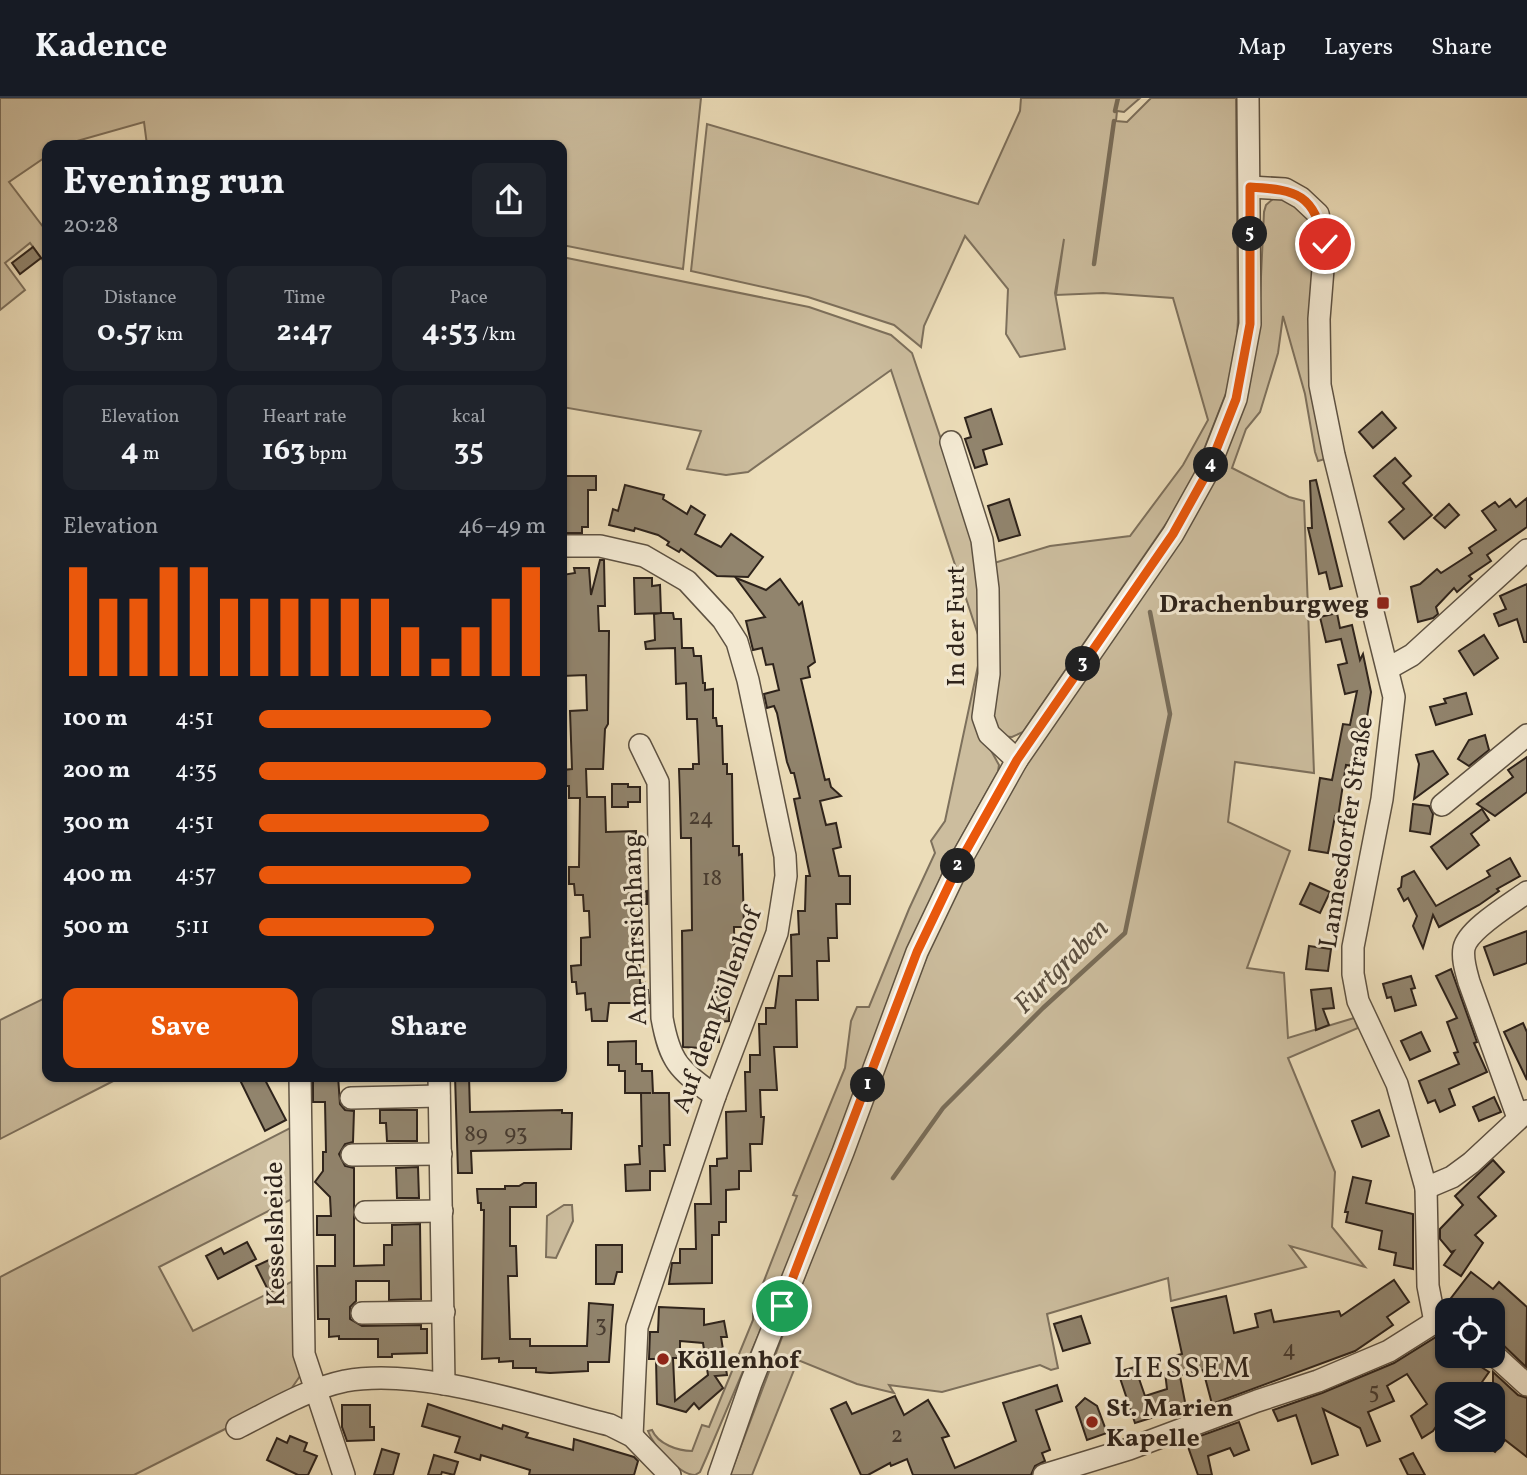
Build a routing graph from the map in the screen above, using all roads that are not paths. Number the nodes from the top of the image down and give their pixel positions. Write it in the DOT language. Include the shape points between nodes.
graph roads {
  1 [pos="1248,98"];
  2 [pos="1250,187"];
  3 [pos="951,442"];
  4 [pos="567,546"];
  5 [pos="1527,550"];
  6 [pos="1389,668"];
  7 [pos="1527,735"];
  8 [pos="640,745"];
  9 [pos="1017,760"];
  10 [pos="1442,805"];
  11 [pos="1527,892"];
  12 [pos="300,1082"];
  13 [pos="439,1086"];
  14 [pos="715,1096"];
  15 [pos="351,1098"];
  16 [pos="1522,1114"];
  17 [pos="441,1154"];
  18 [pos="352,1155"];
  19 [pos="1426,1188"];
  20 [pos="442,1211"];
  21 [pos="365,1213"];
  22 [pos="1435,1305"];
  23 [pos="444,1312"];
  24 [pos="362,1313"];
  25 [pos="1435,1325"];
  26 [pos="1505,1365"];
  27 [pos="444,1384"];
  28 [pos="1527,1385"];
  29 [pos="315,1389"];
  30 [pos="237,1429"];
  31 [pos="632,1436"];
  32 [pos="344,1475"];
  33 [pos="670,1475"];
  34 [pos="719,1475"];
  35 [pos="1044,1475"];
  1 -- 2 [label="street"];
  2 -- 6 [label="street, Lannesdorfer Straße" via="1284,189 1318,214 1325,244 1320,385"];
  2 -- 9 [label="street" via="1250,324 1236,399 1207,473 1173,534"];
  3 -- 9 [label="street, In der Furt" via="982,540 988,589 989,674 983,717 989,734"];
  4 -- 14 [label="street, Auf dem Köllenhof" via="627,551 676,573 705,597 723,620 737,642 744,668 786,876 778,933"];
  5 -- 6 [label="street" via="1412,655"];
  6 -- 19 [label="street, Lannesdorfer Straße" via="1394,697 1382,799 1353,947 1353,974 1358,1001 1397,1084"];
  7 -- 10 [label="street"];
  8 -- 14 [label="street, Am Pfirsichhang" via="658,782 662,1018 667,1048 682,1071"];
  9 -- 34 [label="street" via="962,858 917,952"];
  11 -- 16 [label="street" via="1479,928 1464,946 1469,982"];
  12 -- 29 [label="street, Kesselsheide" via="304,1354"];
  13 -- 15 [label="street"];
  13 -- 17 [label="street"];
  14 -- 31 [label="street, Auf dem Köllenhof" via="637,1327"];
  16 -- 19 [label="street" via="1471,1163"];
  17 -- 18 [label="street"];
  17 -- 20 [label="street"];
  19 -- 22 [label="street, Lannesdorfer Straße" via="1428,1286"];
  20 -- 21 [label="street"];
  20 -- 23 [label="street"];
  23 -- 24 [label="street"];
  23 -- 27 [label="street"];
  25 -- 35 [label="street" via="1318,1381"];
  26 -- 28 [label="street"];
  27 -- 29 [label="street" via="378,1378"];
  27 -- 31 [label="street" via="610,1425"];
  29 -- 30 [label="street"];
  29 -- 32 [label="street, Kesselsheide"];
  31 -- 33 [label="street"];
}
